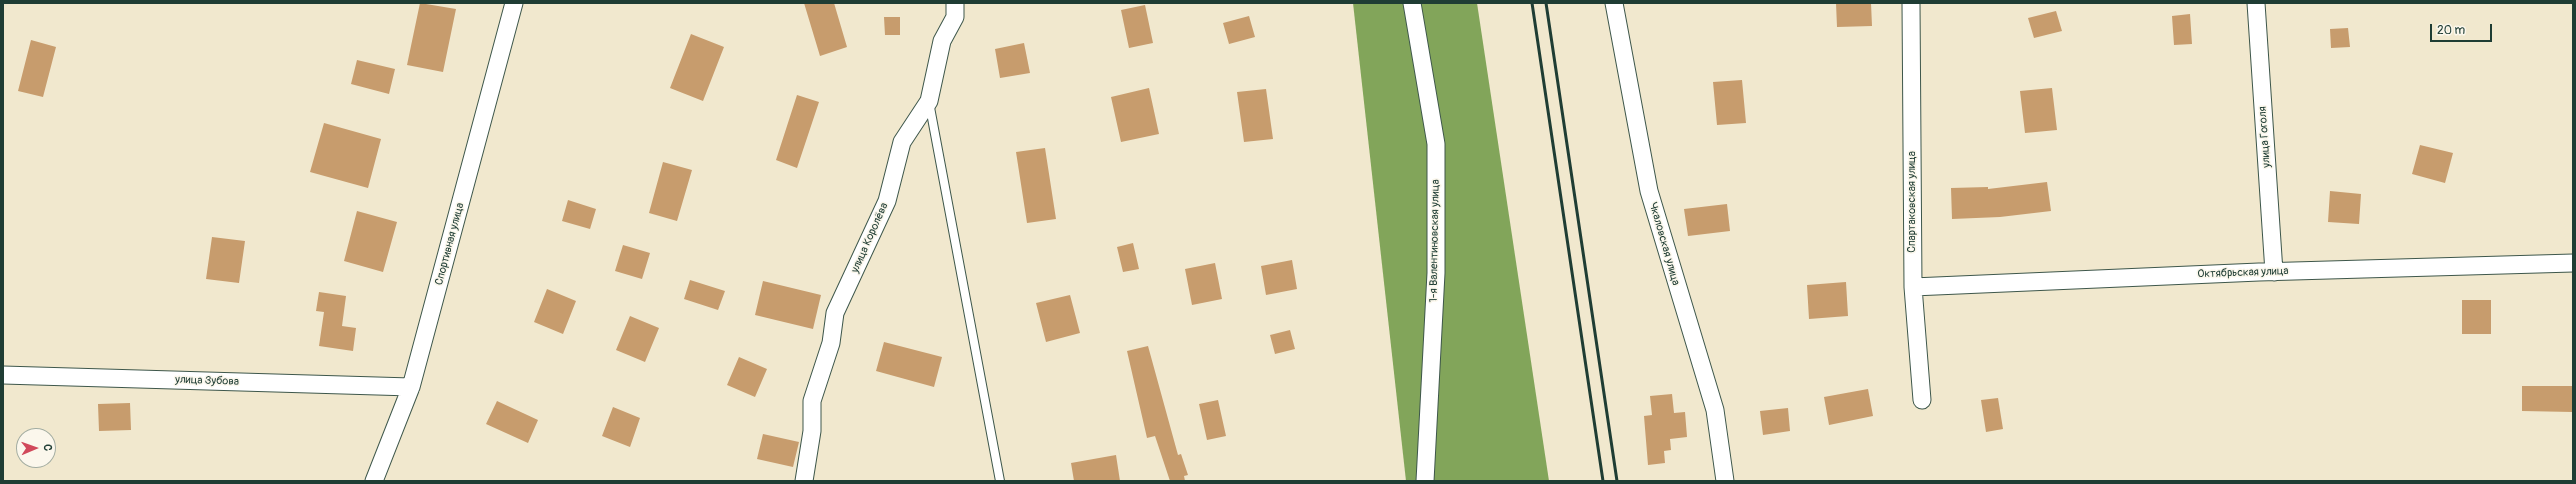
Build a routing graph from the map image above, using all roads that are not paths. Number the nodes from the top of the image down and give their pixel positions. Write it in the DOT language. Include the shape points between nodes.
graph roads {
  1 [pos="514,3"];
  2 [pos="955,3"];
  3 [pos="1412,3"];
  4 [pos="1614,3"];
  5 [pos="1911,3"];
  6 [pos="2256,3"];
  7 [pos="929,101"];
  8 [pos="2573,263"];
  9 [pos="2274,272"];
  10 [pos="1913,287"];
  11 [pos="3,374"];
  12 [pos="411,387"];
  13 [pos="1922,400"];
  14 [pos="374,481"];
  15 [pos="804,481"];
  16 [pos="1000,481"];
  17 [pos="1425,481"];
  18 [pos="1726,481"];
  1 -- 12 [label="street, Спортивная улица"];
  2 -- 7 [label="street, улица Королёва" via="955,18 942,41"];
  3 -- 17 [label="street, 1-я Валентиновская улица" via="1436,144 1436,273"];
  4 -- 18 [label="street, Чкаловская улица" via="1649,191 1715,410"];
  5 -- 10 [label="street, Спартаковская улица"];
  6 -- 9 [label="street, улица Гоголя"];
  7 -- 15 [label="street, улица Королёва" via="902,142 887,201 835,313 831,343 812,401 812,432"];
  7 -- 16 [label="lane"];
  8 -- 9 [label="street, Октябрьская улица"];
  9 -- 10 [label="street, Октябрьская улица"];
  10 -- 13 [label="street, Спартаковская улица"];
  11 -- 12 [label="street, улица Зубова"];
  12 -- 14 [label="street, Спортивная улица"];
}
